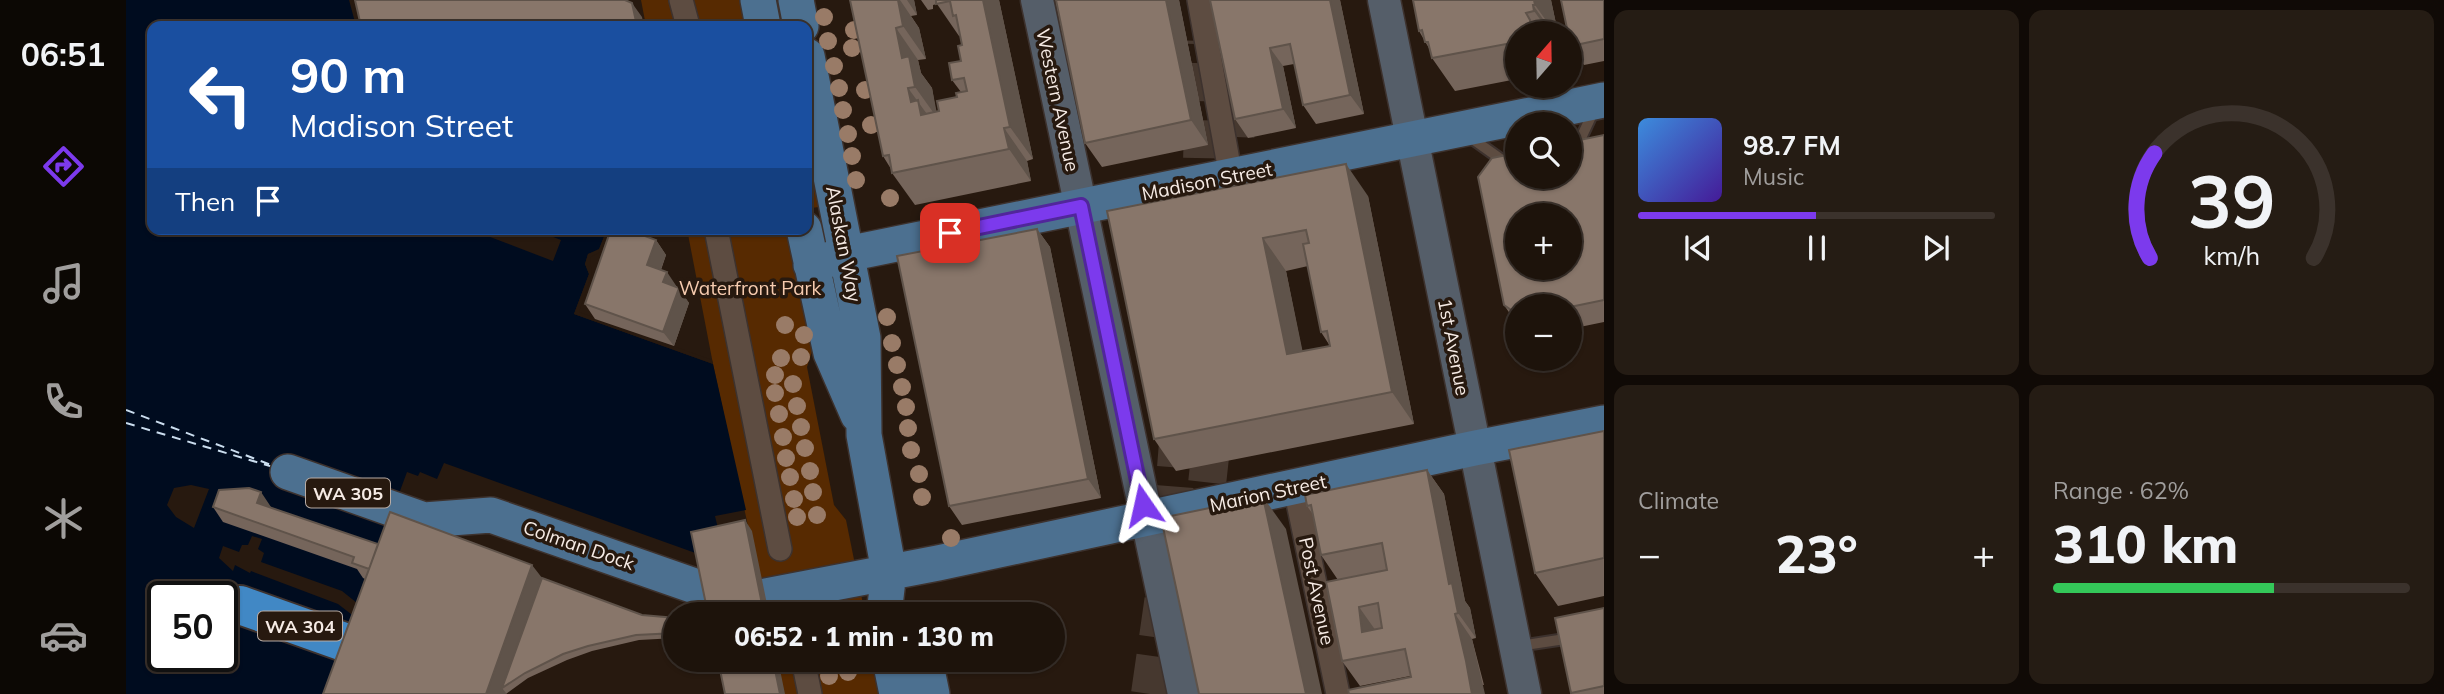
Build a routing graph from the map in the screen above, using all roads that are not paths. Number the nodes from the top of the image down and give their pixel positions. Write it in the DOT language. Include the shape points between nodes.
graph roads {
  1 [pos="681,0"];
  2 [pos="758,0"];
  3 [pos="796,0"];
  4 [pos="1037,0"];
  5 [pos="1199,0"];
  6 [pos="1384,0"];
  7 [pos="687,21"];
  8 [pos="762,21"];
  9 [pos="800,21"];
  10 [pos="812,81"];
  11 [pos="1601,100"];
  12 [pos="1460,129"];
  13 [pos="1582,137"];
  14 [pos="1412,139"];
  15 [pos="1505,162"];
  16 [pos="1231,177"];
  17 [pos="1081,206"];
  18 [pos="717,235"];
  19 [pos="805,235"];
  20 [pos="846,254"];
  21 [pos="811,265"];
  22 [pos="1604,423"];
  23 [pos="864,435"];
  24 [pos="1475,447"];
  25 [pos="288,472"];
  26 [pos="1295,488"];
  27 [pos="1145,519"];
  28 [pos="780,549"];
  29 [pos="889,572"];
  30 [pos="709,591"];
  31 [pos="766,596"];
  32 [pos="885,602"];
  33 [pos="906,602"];
  34 [pos="240,605"];
  35 [pos="1564,639"];
  36 [pos="1516,647"];
  37 [pos="360,648"];
  38 [pos="805,672"];
  39 [pos="892,672"];
  40 [pos="927,672"];
  41 [pos="810,694"];
  42 [pos="897,694"];
  43 [pos="932,694"];
  44 [pos="1184,694"];
  45 [pos="1338,694"];
  46 [pos="1525,694"];
  1 -- 7 [label="street"];
  2 -- 8 [label="main road"];
  3 -- 9 [label="main road"];
  4 -- 17 [label="main road, Western Avenue"];
  5 -- 16 [label="street"];
  6 -- 14 [label="main road, 1st Avenue"];
  10 -- 20 [label="main road, Alaskan Way"];
  11 -- 12 [label="main road, Madison Street"];
  11 -- 13 [label="lane"];
  12 -- 14 [label="main road, Madison Street"];
  12 -- 15 [label="lane"];
  14 -- 16 [label="main road, Madison Street"];
  14 -- 24 [label="main road, 1st Avenue"];
  16 -- 17 [label="main road, Madison Street"];
  17 -- 20 [label="main road, Madison Street"];
  17 -- 27 [label="main road, Western Avenue"];
  18 -- 28 [label="street"];
  19 -- 21 [label="main road, Alaskan Way"];
  20 -- 21 [label="main road, Madison Street"];
  20 -- 23 [label="main road, Alaskan Way" via="864,348"];
  21 -- 23 [label="main road, Alaskan Way" via="831,353"];
  22 -- 24 [label="main road, Marion Street"];
  23 -- 29 [label="main road, Alaskan Way"];
  24 -- 26 [label="main road, Marion Street"];
  24 -- 36 [label="main road, 1st Avenue"];
  25 -- 30 [label="main road, Colman Dock / WA 305" via="424,520 448,533 491,515"];
  26 -- 27 [label="main road, Marion Street"];
  26 -- 45 [label="street, Post Avenue"];
  27 -- 29 [label="main road, Marion Street"];
  27 -- 44 [label="main road, Western Avenue"];
  29 -- 31 [label="main road, Marion Street"];
  29 -- 32 [label="main road, Alaskan Way"];
  29 -- 33 [label="main road, Alaskan Way"];
  34 -- 37 [label="highway, WA 304"];
  35 -- 36 [label="lane"];
  36 -- 46 [label="main road, 1st Avenue"];
  38 -- 41 [label="street"];
  39 -- 42 [label="main road"];
  40 -- 43 [label="main road"];
}
